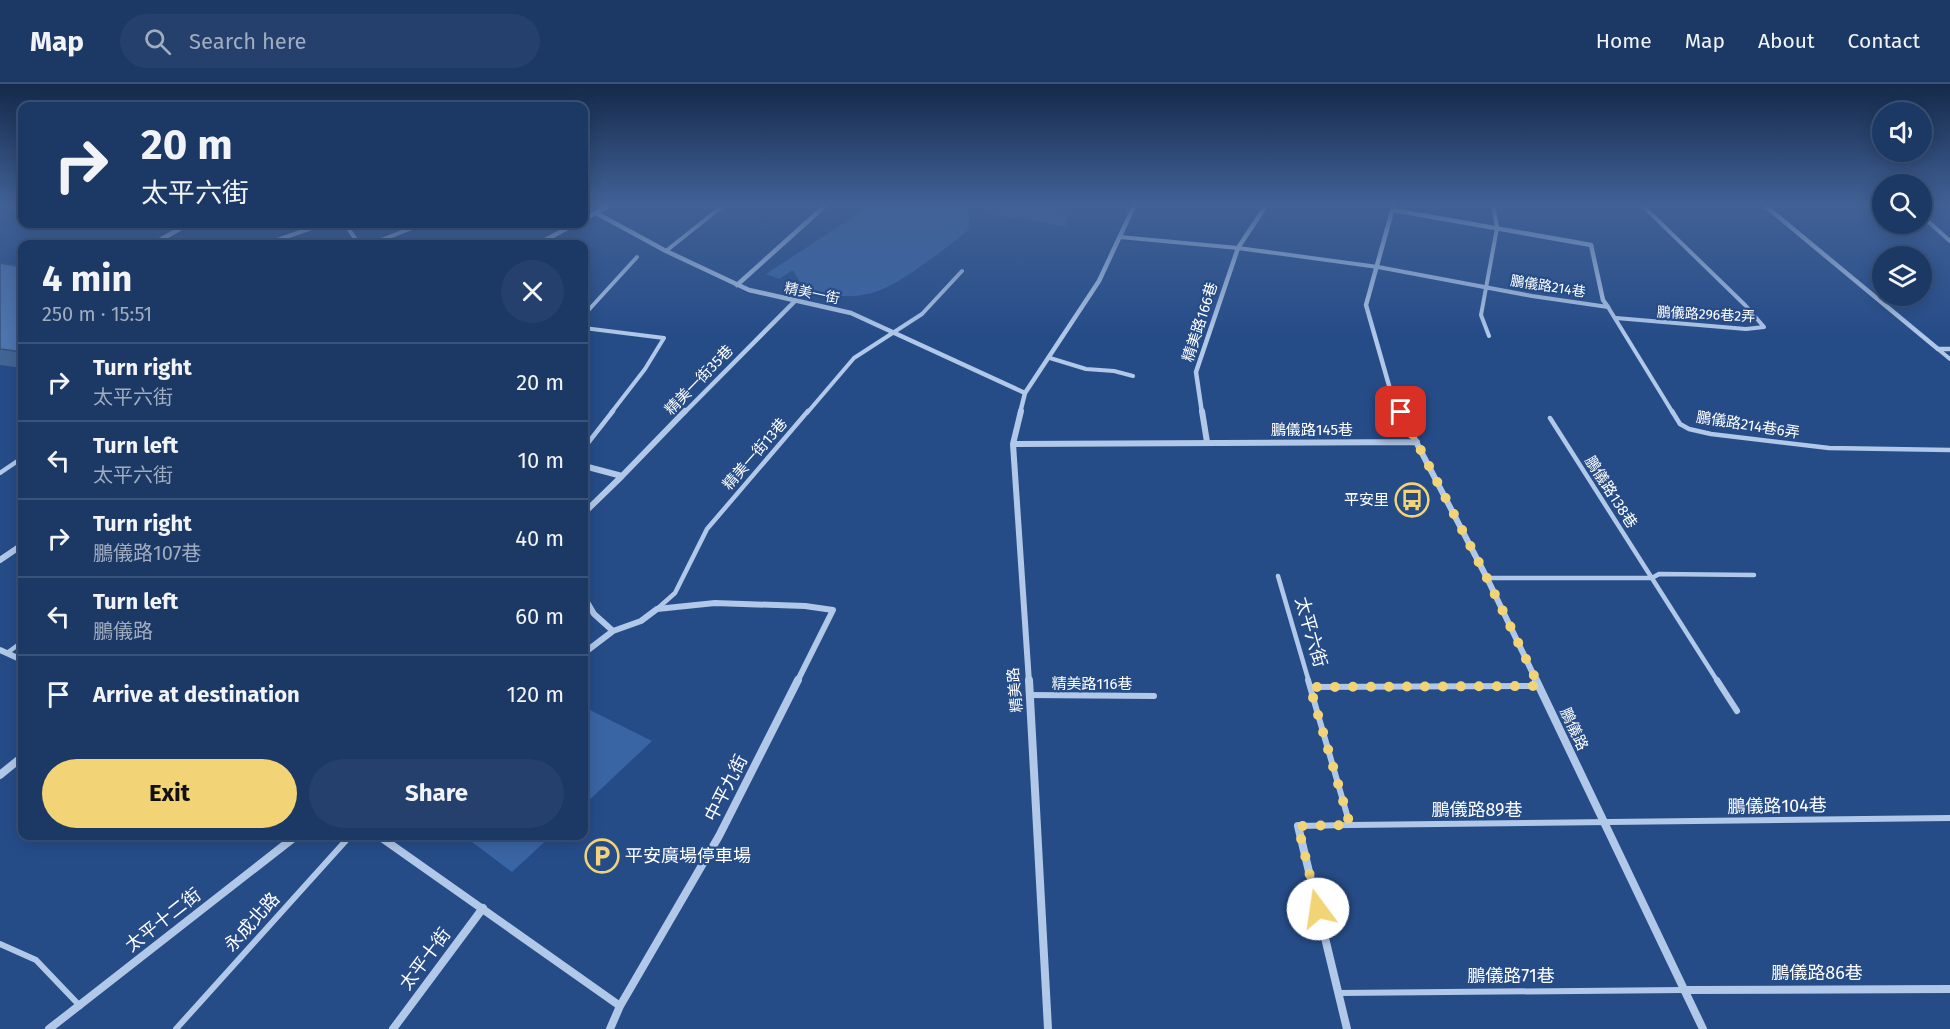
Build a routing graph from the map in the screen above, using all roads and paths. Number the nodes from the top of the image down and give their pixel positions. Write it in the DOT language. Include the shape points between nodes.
graph roads {
  1 [pos="661,248"];
  2 [pos="670,248"];
  3 [pos="778,248"];
  4 [pos="1115,248"];
  5 [pos="1238,248"];
  6 [pos="1383,248"];
  7 [pos="1494,248"];
  8 [pos="1592,248"];
  9 [pos="1686,248"];
  10 [pos="1816,248"];
  11 [pos="666,251"];
  12 [pos="637,257"];
  13 [pos="1378,267"];
  14 [pos="962,271"];
  15 [pos="737,285"];
  16 [pos="1488,287"];
  17 [pos="794,302"];
  18 [pos="1608,307"];
  19 [pos="588,311"];
  20 [pos="1616,318"];
  21 [pos="588,328"];
  22 [pos="892,333"];
  23 [pos="1489,336"];
  24 [pos="1938,349"];
  25 [pos="1950,349"];
  26 [pos="1050,358"];
  27 [pos="1950,359"];
  28 [pos="1133,376"];
  29 [pos="1025,393"];
  30 [pos="1550,418"];
  31 [pos="1207,442"];
  32 [pos="1417,442"];
  33 [pos="588,443"];
  34 [pos="1013,444"];
  35 [pos="1950,450"];
  36 [pos="18,461"];
  37 [pos="588,467"];
  38 [pos="0,473"];
  39 [pos="622,476"];
  40 [pos="588,509"];
  41 [pos="18,548"];
  42 [pos="0,560"];
  43 [pos="1754,575"];
  44 [pos="1278,576"];
  45 [pos="1487,578"];
  46 [pos="1652,578"];
  47 [pos="588,604"];
  48 [pos="657,609"];
  49 [pos="833,610"];
  50 [pos="613,631"];
  51 [pos="18,644"];
  52 [pos="588,650"];
  53 [pos="4,651"];
  54 [pos="18,658"];
  55 [pos="1539,686"];
  56 [pos="1310,687"];
  57 [pos="1030,695"];
  58 [pos="1154,696"];
  59 [pos="1737,711"];
  60 [pos="18,761"];
  61 [pos="0,775"];
  62 [pos="1950,818"];
  63 [pos="1604,824"];
  64 [pos="1350,825"];
  65 [pos="1298,826"];
  66 [pos="292,840"];
  67 [pos="346,840"];
  68 [pos="385,840"];
  69 [pos="483,908"];
  70 [pos="0,944"];
  71 [pos="1950,989"];
  72 [pos="1684,990"];
  73 [pos="1338,993"];
  74 [pos="80,1006"];
  75 [pos="620,1006"];
  76 [pos="49,1029"];
  77 [pos="176,1029"];
  78 [pos="393,1029"];
  79 [pos="610,1029"];
  80 [pos="1048,1029"];
  81 [pos="1347,1029"];
  82 [pos="1703,1029"];
  1 -- 11 [label="street, 精美一街"];
  2 -- 11 [label="lane"];
  3 -- 15 [label="street"];
  4 -- 26 [label="street, 精美路" via="1099,281"];
  5 -- 13 [label="lane, 鵬儀路214巷"];
  5 -- 31 [label="street, 精美路166巷" via="1196,372"];
  6 -- 13 [label="street, 鵬儀路"];
  7 -- 16 [label="lane"];
  8 -- 18 [label="street"];
  9 -- 20 [label="lane, 鵬儀路296巷2弄" via="1764,327 1746,329"];
  10 -- 24 [label="street"];
  11 -- 15 [label="street, 精美一街"];
  12 -- 19 [label="lane"];
  13 -- 16 [label="lane, 鵬儀路214巷"];
  13 -- 32 [label="street, 鵬儀路" via="1366,305 1392,396"];
  14 -- 22 [label="lane, 精美一街13巷" via="922,314"];
  15 -- 17 [label="street, 精美一街"];
  16 -- 18 [label="lane, 鵬儀路214巷"];
  16 -- 23 [label="lane" via="1481,315"];
  17 -- 22 [label="street, 精美一街" via="851,313"];
  17 -- 39 [label="street, 精美一街35巷"];
  18 -- 20 [label="lane, 鵬儀路214巷6弄"];
  20 -- 35 [label="lane, 鵬儀路214巷6弄" via="1680,424 1689,429 1806,446"];
  21 -- 33 [label="lane" via="664,338"];
  22 -- 29 [label="street, 精美一街"];
  22 -- 48 [label="lane, 精美一街13巷" via="855,358 707,530 675,593"];
  24 -- 25 [label="street"];
  24 -- 27 [label="lane"];
  26 -- 28 [label="lane" via="1086,369"];
  26 -- 29 [label="street, 精美路"];
  29 -- 34 [label="street, 精美路"];
  30 -- 46 [label="lane, 鵬儀路138巷"];
  31 -- 32 [label="street, 鵬儀路145巷"];
  31 -- 34 [label="street"];
  32 -- 45 [label="street, 鵬儀路"];
  34 -- 57 [label="street, 精美路"];
  36 -- 38 [label="lane"];
  37 -- 39 [label="street"];
  39 -- 40 [label="street, 精美一街35巷"];
  41 -- 42 [label="street"];
  43 -- 46 [label="lane" via="1659,574"];
  44 -- 56 [label="lane, 太平六街"];
  45 -- 46 [label="lane"];
  45 -- 55 [label="street, 鵬儀路"];
  46 -- 59 [label="lane, 鵬儀路138巷"];
  47 -- 50 [label="street"];
  48 -- 49 [label="street, 精美一街13巷" via="715,603"];
  48 -- 50 [label="street, 精美一街13巷" via="641,621"];
  49 -- 75 [label="street, 中平九街" via="718,836"];
  50 -- 52 [label="street, 精美一街13巷"];
  51 -- 53 [label="lane"];
  53 -- 54 [label="street"];
  55 -- 56 [label="lane"];
  55 -- 63 [label="street, 鵬儀路"];
  56 -- 64 [label="lane, 太平六街"];
  57 -- 58 [label="lane, 精美路116巷"];
  57 -- 80 [label="street, 精美路"];
  60 -- 61 [label="street"];
  62 -- 63 [label="lane, 鵬儀路104巷"];
  63 -- 64 [label="lane, 鵬儀路89巷"];
  63 -- 72 [label="street, 鵬儀路"];
  64 -- 65 [label="lane"];
  65 -- 73 [label="street"];
  66 -- 74 [label="street, 太平十二街"];
  67 -- 77 [label="lane, 永成北路"];
  68 -- 69 [label="street"];
  69 -- 75 [label="street"];
  69 -- 78 [label="street, 太平十街"];
  70 -- 74 [label="lane" via="36,960"];
  71 -- 72 [label="street, 鵬儀路86巷"];
  72 -- 73 [label="lane, 鵬儀路71巷"];
  72 -- 82 [label="street, 鵬儀路"];
  73 -- 81 [label="street"];
  74 -- 76 [label="street, 太平十二街"];
  75 -- 79 [label="street, 中平九街"];
}
